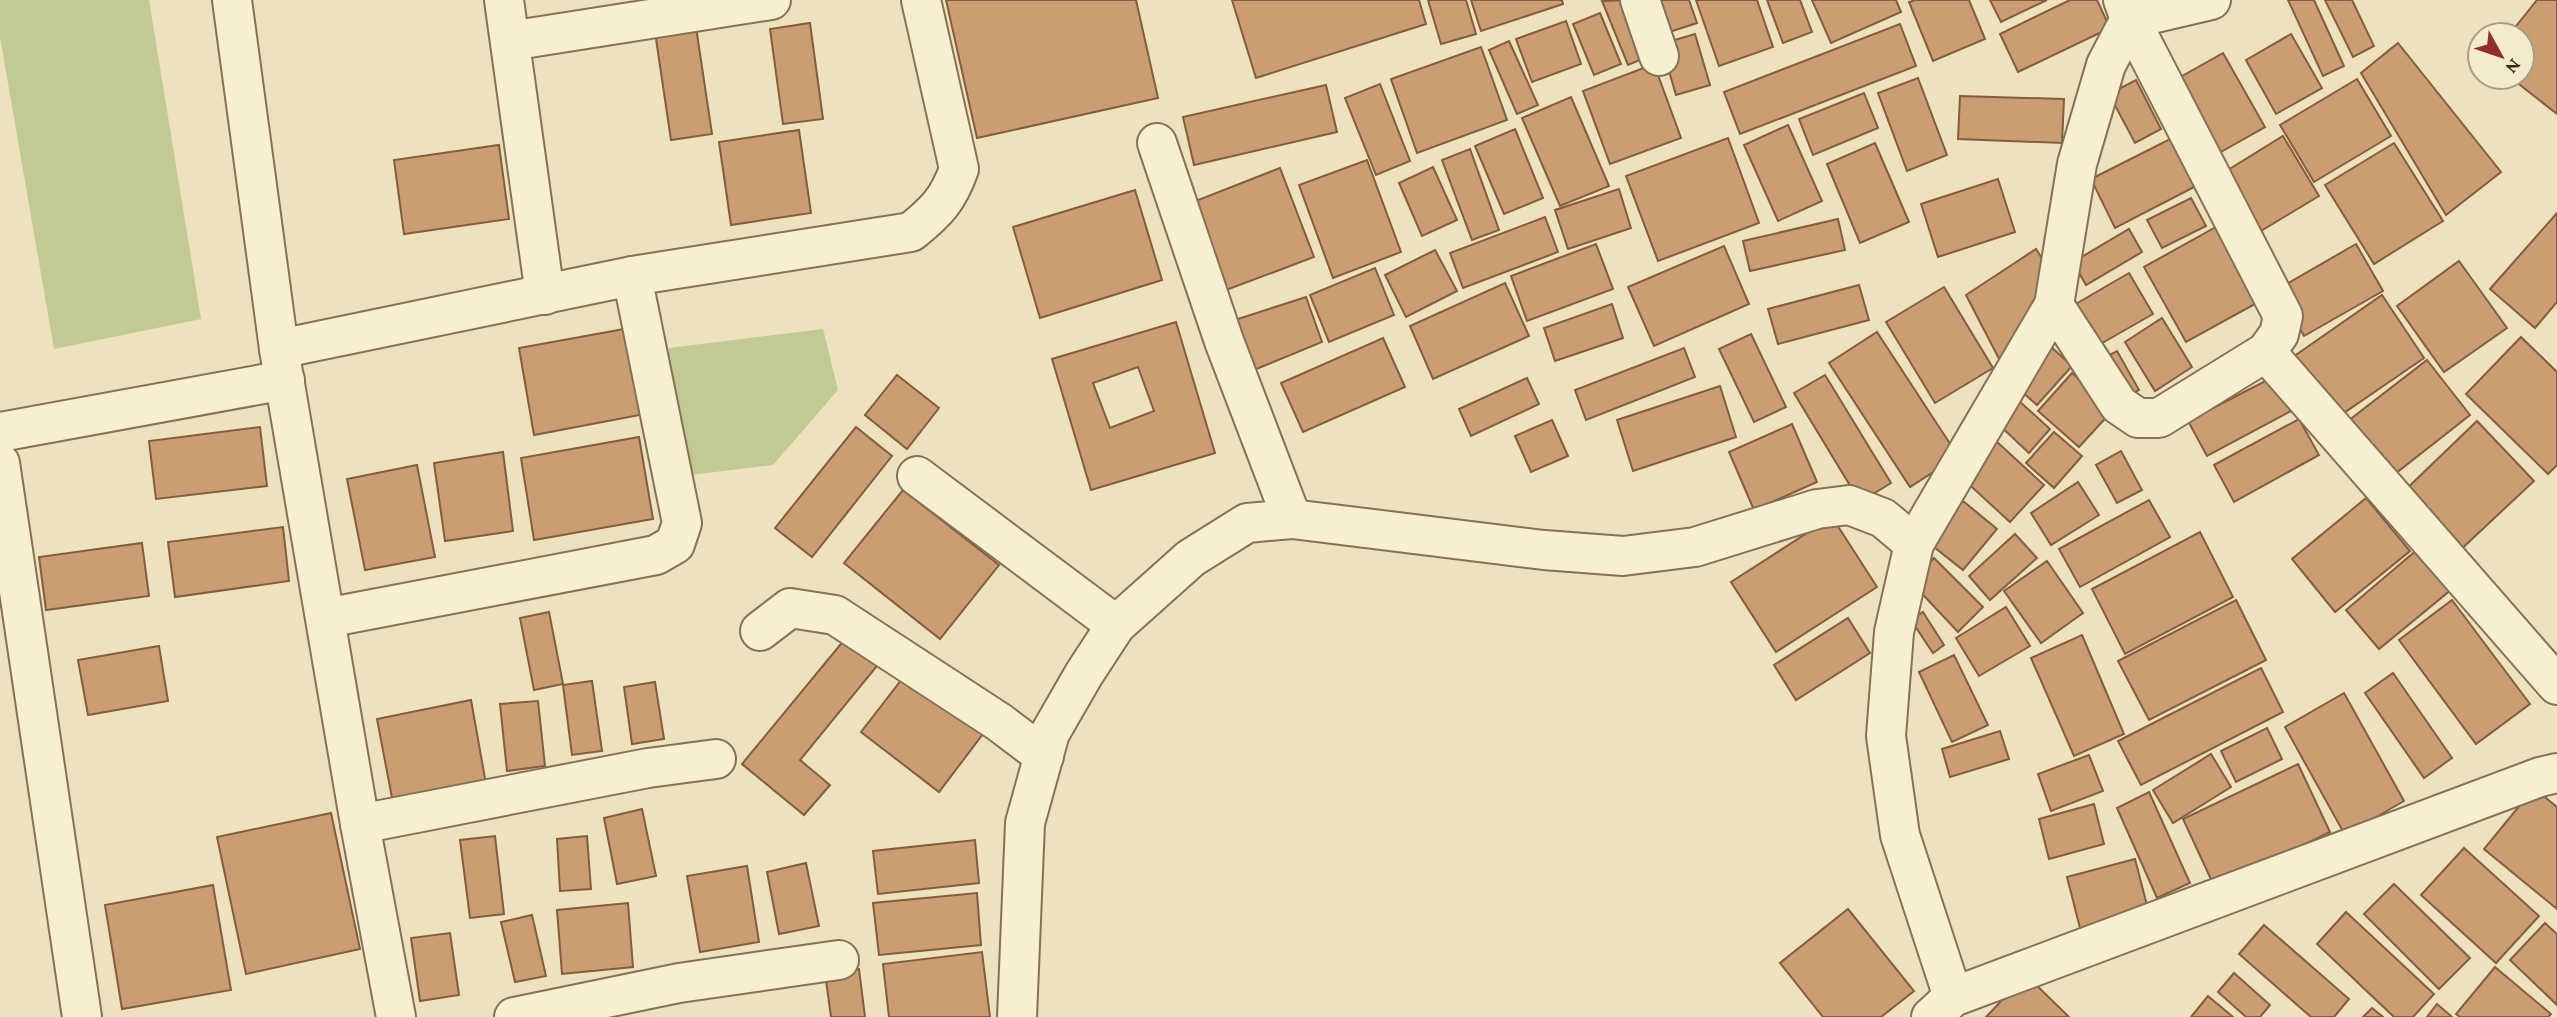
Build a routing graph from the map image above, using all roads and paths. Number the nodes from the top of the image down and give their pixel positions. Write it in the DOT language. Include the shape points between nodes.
graph roads {
  1 [pos="232,0"];
  2 [pos="503,0"];
  3 [pos="771,0"];
  4 [pos="921,0"];
  5 [pos="1640,0"];
  6 [pos="2211,0"];
  7 [pos="2127,9"];
  8 [pos="510,41"];
  9 [pos="1659,56"];
  10 [pos="1157,144"];
  11 [pos="632,276"];
  12 [pos="545,295"];
  13 [pos="2054,305"];
  14 [pos="2266,352"];
  15 [pos="282,364"];
  16 [pos="0,432"];
  17 [pos="0,463"];
  18 [pos="917,476"];
  19 [pos="1292,519"];
  20 [pos="1914,544"];
  21 [pos="326,618"];
  22 [pos="1116,625"];
  23 [pos="760,631"];
  24 [pos="2557,685"];
  25 [pos="1044,756"];
  26 [pos="716,759"];
  27 [pos="2551,781"];
  28 [pos="360,824"];
  29 [pos="839,960"];
  30 [pos="1942,1007"];
  31 [pos="82,1017"];
  32 [pos="396,1017"];
  33 [pos="514,1017"];
  34 [pos="1017,1017"];
  1 -- 15 [label="street"];
  2 -- 8 [label="street"];
  3 -- 8 [label="street"];
  4 -- 11 [label="street" via="959,169 936,212 911,232"];
  5 -- 9 [label="street"];
  6 -- 7 [label="street"];
  7 -- 13 [label="street" via="2077,164"];
  7 -- 14 [label="street" via="2283,316 2279,334"];
  8 -- 12 [label="street"];
  10 -- 19 [label="street" via="1224,341"];
  11 -- 12 [label="street"];
  11 -- 21 [label="street" via="682,523 675,544 656,555"];
  12 -- 15 [label="street"];
  13 -- 14 [label="street" via="2119,405 2138,418 2159,418"];
  13 -- 20 [label="street"];
  14 -- 24 [label="street"];
  15 -- 16 [label="street"];
  15 -- 21 [label="street"];
  17 -- 31 [label="street"];
  18 -- 22 [label="street"];
  19 -- 20 [label="street" via="1623,556 1695,547 1817,509 1849,505 1883,518"];
  19 -- 22 [label="street" via="1247,523 1191,558"];
  20 -- 30 [label="street" via="1894,632 1886,736 1900,835"];
  21 -- 28 [label="street"];
  22 -- 25 [label="street" via="1050,733"];
  23 -- 25 [label="street" via="790,608 835,615"];
  25 -- 34 [label="street" via="1025,823"];
  26 -- 28 [label="street"];
  27 -- 30 [label="street"];
  28 -- 32 [label="street"];
  29 -- 33 [label="street" via="679,983"];
}
